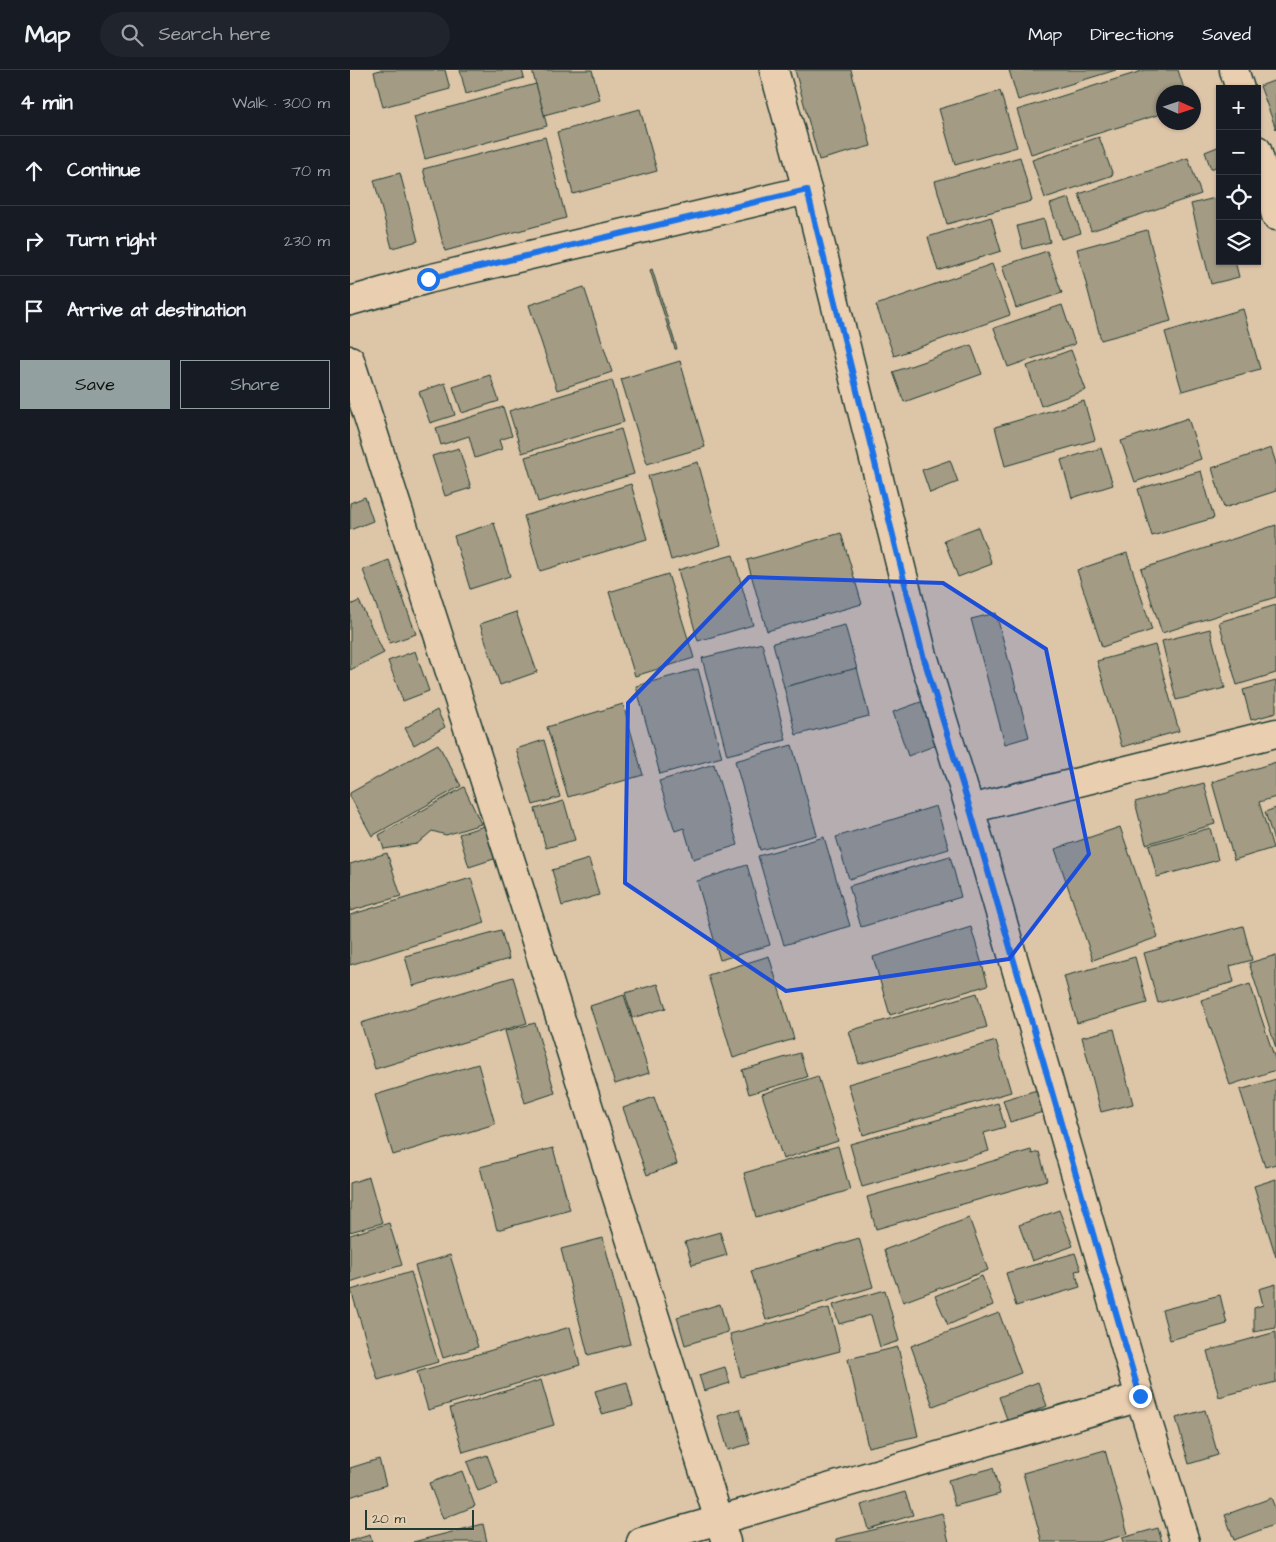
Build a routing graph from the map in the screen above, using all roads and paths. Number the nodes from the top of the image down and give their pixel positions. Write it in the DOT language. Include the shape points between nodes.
graph roads {
  1 [pos="774,70"];
  2 [pos="1234,70"];
  3 [pos="1239,85"];
  4 [pos="1261,164"];
  5 [pos="807,190"];
  6 [pos="1276,216"];
  7 [pos="350,301"];
  8 [pos="350,360"];
  9 [pos="1276,732"];
  10 [pos="970,809"];
  11 [pos="1140,1396"];
  12 [pos="723,1531"];
  13 [pos="641,1542"];
  14 [pos="1185,1542"];
  1 -- 5 [label="street"];
  2 -- 3 [label="street"];
  4 -- 6 [label="street"];
  5 -- 7 [label="street" via="428,279"];
  5 -- 10 [label="street" via="922,652"];
  8 -- 12 [label="street"];
  9 -- 10 [label="street"];
  10 -- 11 [label="street"];
  11 -- 12 [label="street"];
  11 -- 14 [label="street"];
  12 -- 13 [label="street"];
}
